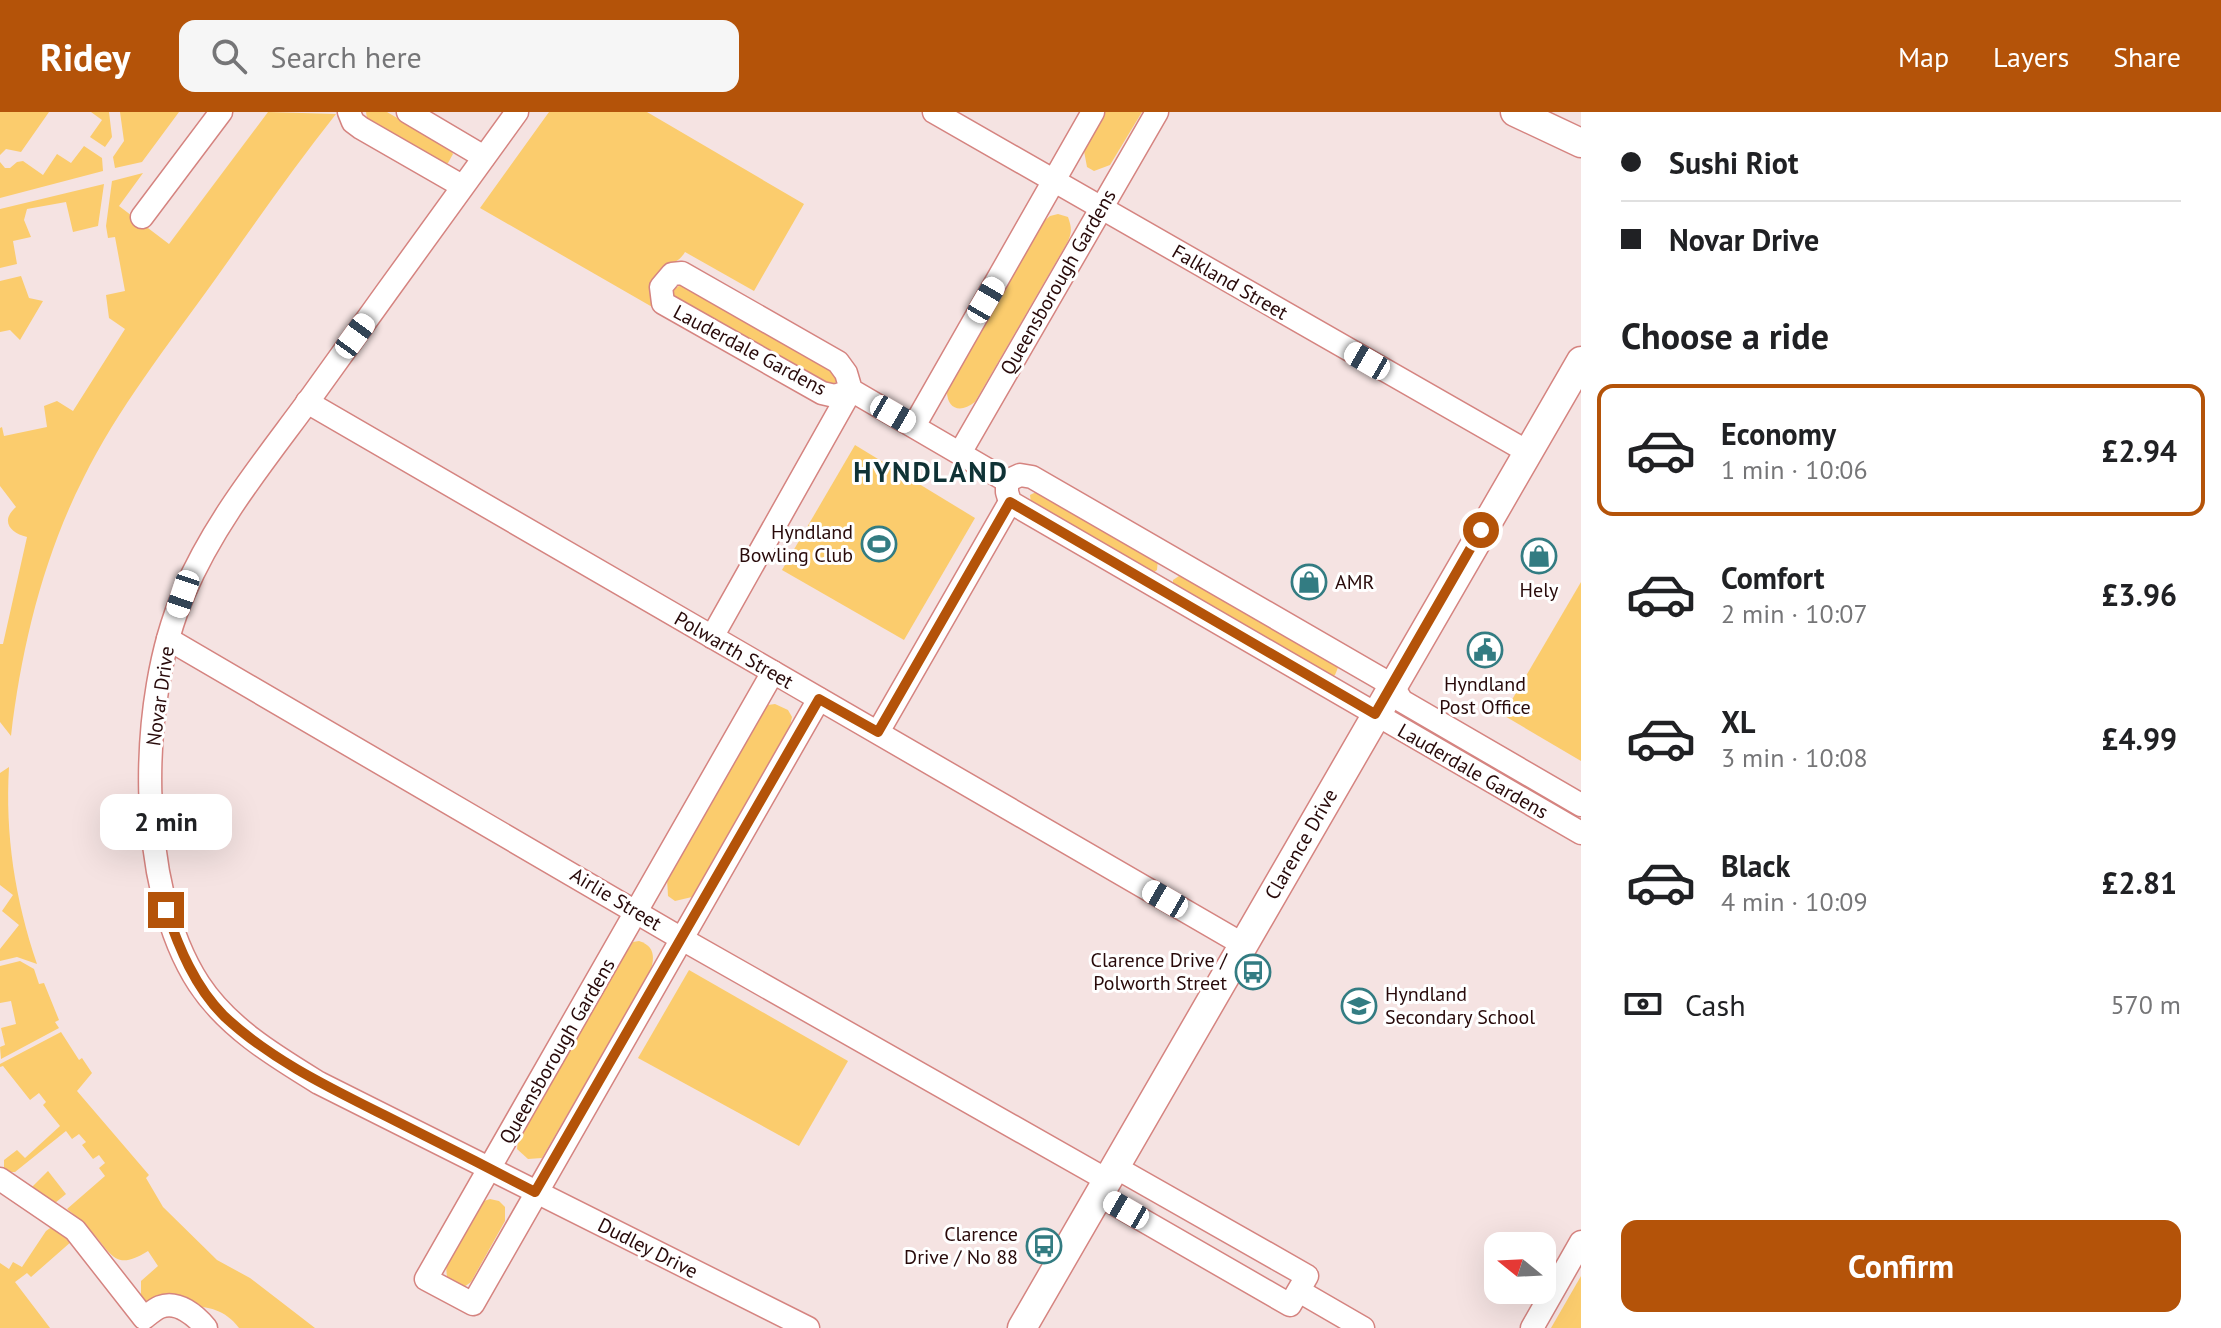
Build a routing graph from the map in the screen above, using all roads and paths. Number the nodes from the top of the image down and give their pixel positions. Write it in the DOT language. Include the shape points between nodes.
graph roads {
  1 [pos="221,112"];
  2 [pos="349,112"];
  3 [pos="408,112"];
  4 [pos="517,112"];
  5 [pos="934,112"];
  6 [pos="1093,112"];
  7 [pos="1157,112"];
  8 [pos="1515,112"];
  9 [pos="1581,143"];
  10 [pos="484,157"];
  11 [pos="1055,182"];
  12 [pos="462,186"];
  13 [pos="1100,208"];
  14 [pos="142,217"];
  15 [pos="1581,361"];
  16 [pos="851,390"];
  17 [pos="307,402"];
  18 [pos="914,426"];
  19 [pos="1528,452"];
  20 [pos="960,453"];
  21 [pos="1009,492"];
  22 [pos="712,637"];
  23 [pos="168,639"];
  24 [pos="773,672"];
  25 [pos="1392,685"];
  26 [pos="819,699"];
  27 [pos="1375,714"];
  28 [pos="878,732"];
  29 [pos="1581,805"];
  30 [pos="1581,833"];
  31 [pos="638,911"];
  32 [pos="682,939"];
  33 [pos="1244,945"];
  34 [pos="489,1168"];
  35 [pos="0,1179"];
  36 [pos="1107,1181"];
  37 [pos="535,1192"];
  38 [pos="1581,1242"];
  39 [pos="1299,1291"];
  40 [pos="206,1328"];
  41 [pos="808,1328"];
  42 [pos="1022,1328"];
  43 [pos="1363,1328"];
  44 [pos="1532,1328"];
  1 -- 14 [label="street"];
  2 -- 12 [label="street" via="361,128"];
  3 -- 10 [label="street"];
  4 -- 10 [label="street, Novar Drive"];
  5 -- 11 [label="street, Falkland Street"];
  6 -- 11 [label="street"];
  7 -- 13 [label="street, Queensborough Gardens"];
  8 -- 9 [label="street"];
  10 -- 12 [label="street, Novar Drive"];
  11 -- 13 [label="street, Falkland Street"];
  11 -- 18 [label="street"];
  12 -- 17 [label="street, Novar Drive"];
  13 -- 19 [label="street, Falkland Street"];
  13 -- 20 [label="street, Queensborough Gardens"];
  15 -- 19 [label="street, Clarence Drive"];
  16 -- 16 [label="street, Lauderdale Gardens" via="835,396 822,393 663,303 661,287 672,274 682,273 838,362"];
  16 -- 18 [label="street, Lauderdale Gardens"];
  16 -- 22 [label="street"];
  17 -- 22 [label="street, Polwarth Street"];
  17 -- 23 [label="street, Novar Drive" via="206,547"];
  18 -- 20 [label="street, Lauderdale Gardens"];
  19 -- 25 [label="street, Clarence Drive"];
  20 -- 21 [label="street, Lauderdale Gardens"];
  21 -- 25 [label="street, Lauderdale Gardens" via="1020,475 1032,477"];
  21 -- 27 [label="street, Lauderdale Gardens"];
  21 -- 28 [label="street"];
  22 -- 24 [label="street, Polwarth Street"];
  23 -- 31 [label="street, Airlie Street"];
  23 -- 34 [label="street, Novar Drive" via="153,728 152,823 166,910 200,986 223,1014 285,1062"];
  24 -- 26 [label="street, Polwarth Street"];
  24 -- 31 [label="street, Queensborough Gardens"];
  25 -- 27 [label="street, Clarence Drive"];
  25 -- 29 [label="street, Lauderdale Gardens" via="1402,701"];
  26 -- 28 [label="street, Polwarth Street"];
  26 -- 32 [label="street, Queensborough Gardens"];
  27 -- 30 [label="street, Lauderdale Gardens"];
  27 -- 33 [label="street, Clarence Drive"];
  28 -- 33 [label="street, Polwarth Street"];
  31 -- 32 [label="street, Airlie Street"];
  31 -- 34 [label="street, Queensborough Gardens"];
  32 -- 36 [label="street, Airlie Street"];
  32 -- 37 [label="street, Queensborough Gardens"];
  33 -- 36 [label="street, Clarence Drive"];
  34 -- 37 [label="street, Dudley Drive"];
  34 -- 37 [label="street, Queensborough Gardens" via="426,1279 473,1304"];
  35 -- 40 [label="street" via="75,1230 144,1318 160,1307 174,1306 194,1314"];
  36 -- 39 [label="street, Airlie Street" via="1290,1305"];
  36 -- 39 [label="street, Airlie Street" via="1307,1276"];
  36 -- 42 [label="street, Clarence Drive"];
  37 -- 41 [label="street, Dudley Drive"];
  38 -- 44 [label="street"];
  39 -- 43 [label="street"];
}
